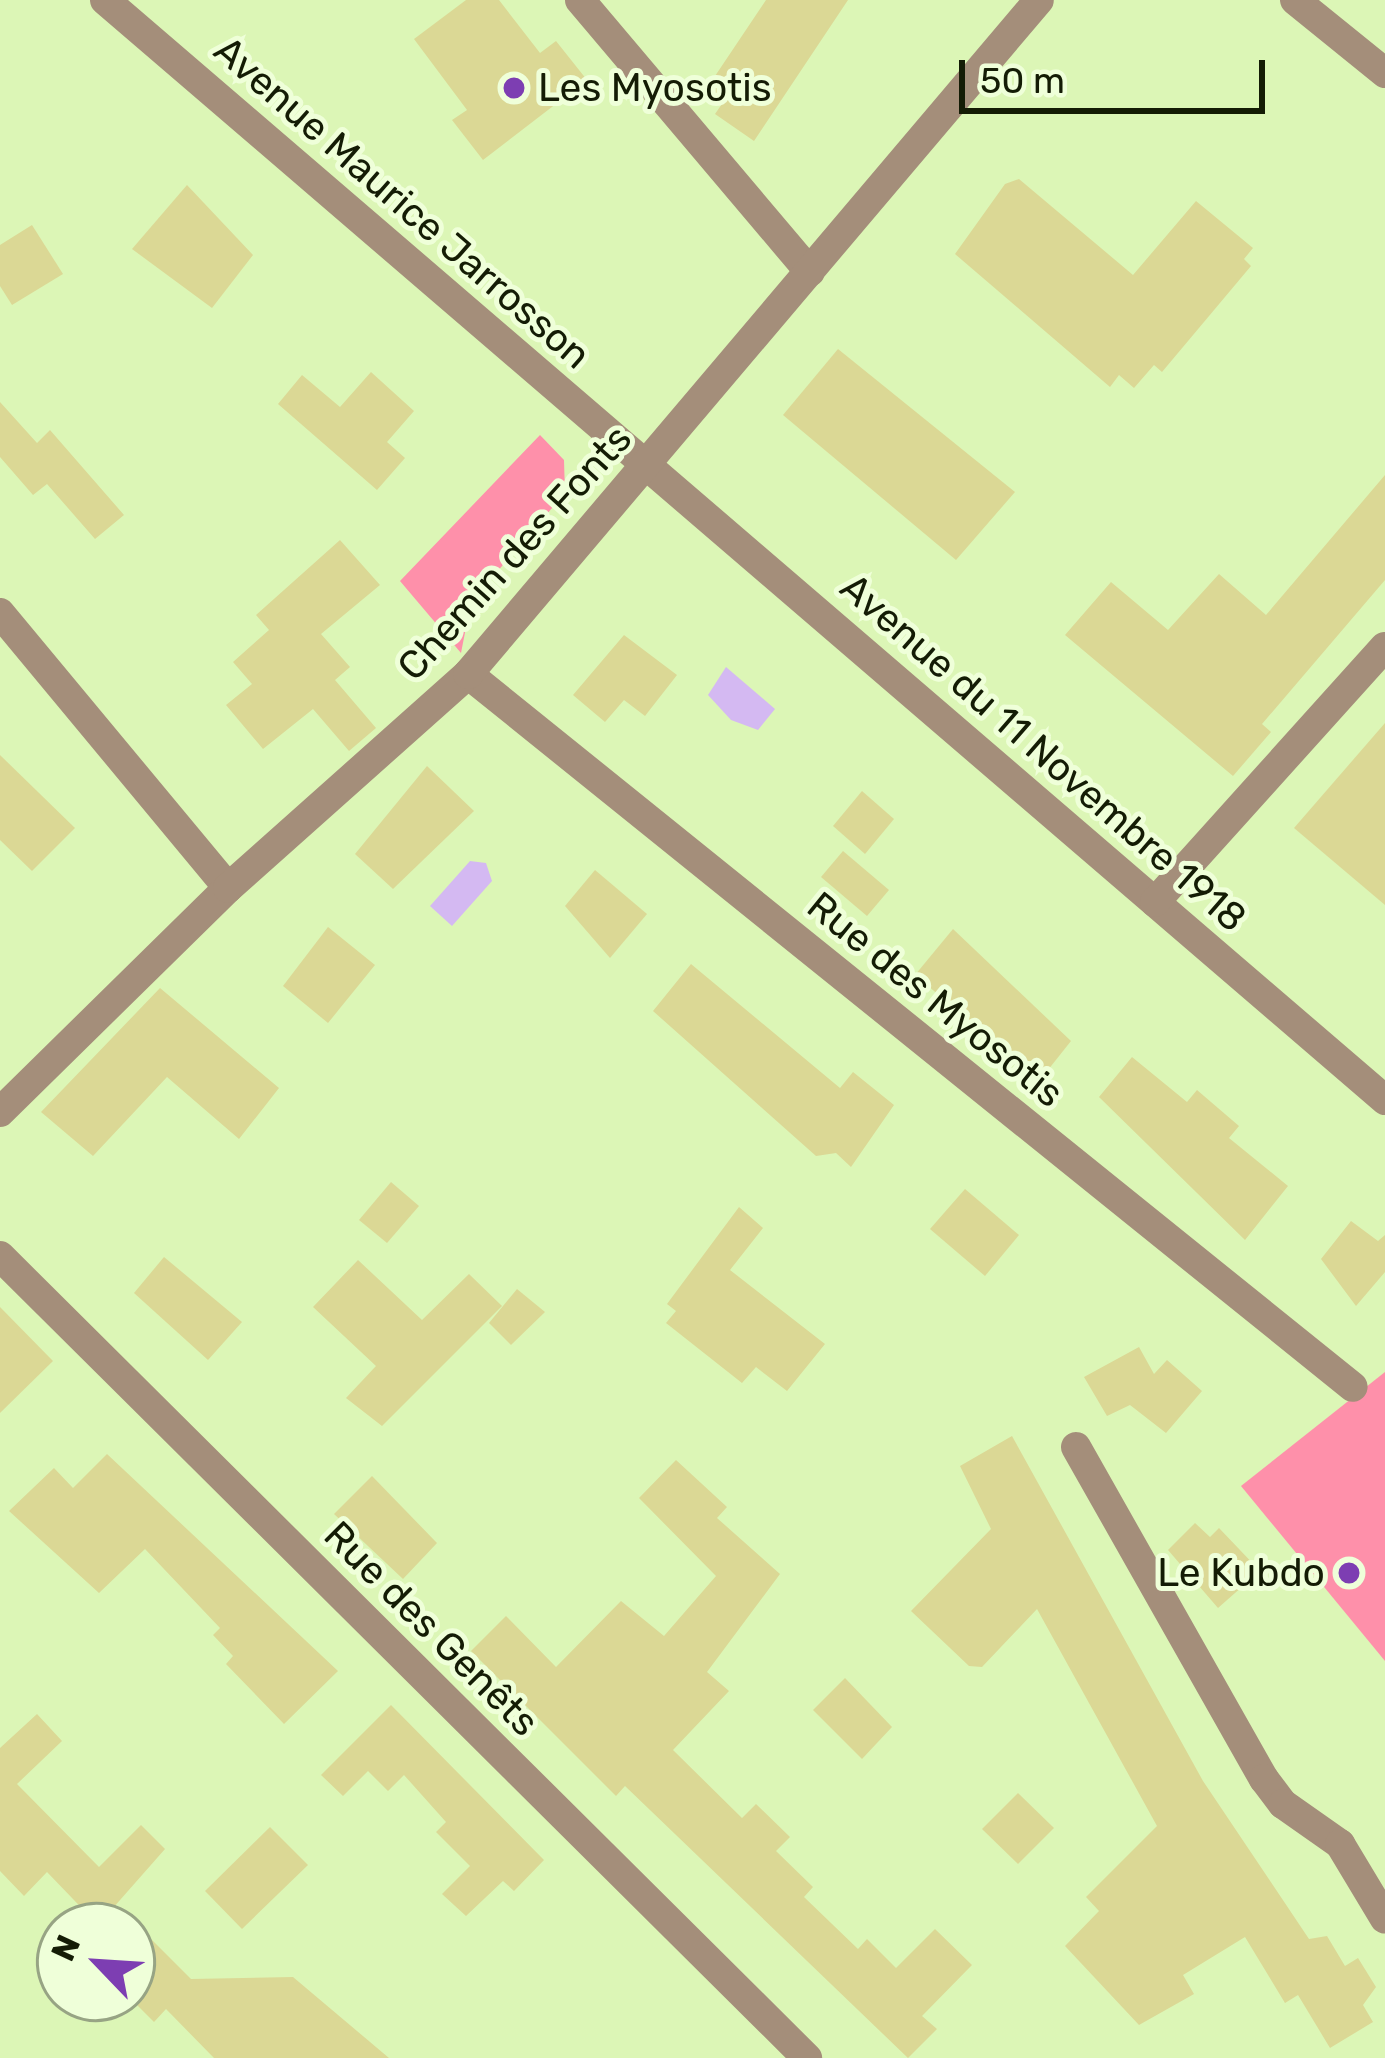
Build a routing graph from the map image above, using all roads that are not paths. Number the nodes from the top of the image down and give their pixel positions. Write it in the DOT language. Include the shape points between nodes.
graph roads {
  1 [pos="105,0"];
  2 [pos="580,0"];
  3 [pos="1039,0"];
  4 [pos="1295,0"];
  5 [pos="1385,73"];
  6 [pos="811,272"];
  7 [pos="649,465"];
  8 [pos="0,613"];
  9 [pos="1385,647"];
  10 [pos="469,674"];
  11 [pos="227,888"];
  12 [pos="1155,902"];
  13 [pos="1385,1100"];
  14 [pos="0,1112"];
  15 [pos="0,1256"];
  16 [pos="1353,1388"];
  17 [pos="1076,1447"];
  18 [pos="1385,1919"];
  19 [pos="807,2058"];
  1 -- 7 [label="street, Avenue Maurice Jarrosson"];
  2 -- 6 [label="street"];
  3 -- 6 [label="street, Chemin des Fonts"];
  4 -- 5 [label="street"];
  6 -- 7 [label="street, Chemin des Fonts"];
  7 -- 10 [label="street, Chemin des Fonts"];
  7 -- 12 [label="street, Avenue du 11 Novembre 1918"];
  8 -- 11 [label="street"];
  9 -- 12 [label="street"];
  10 -- 11 [label="street, Chemin des Fonts"];
  10 -- 16 [label="street, Rue des Myosotis"];
  11 -- 14 [label="street, Chemin des Fonts"];
  12 -- 13 [label="street, Avenue du 11 Novembre 1918"];
  15 -- 19 [label="street, Rue des Genêts"];
  17 -- 18 [label="street" via="1264,1779 1282,1804 1340,1844"];
}
